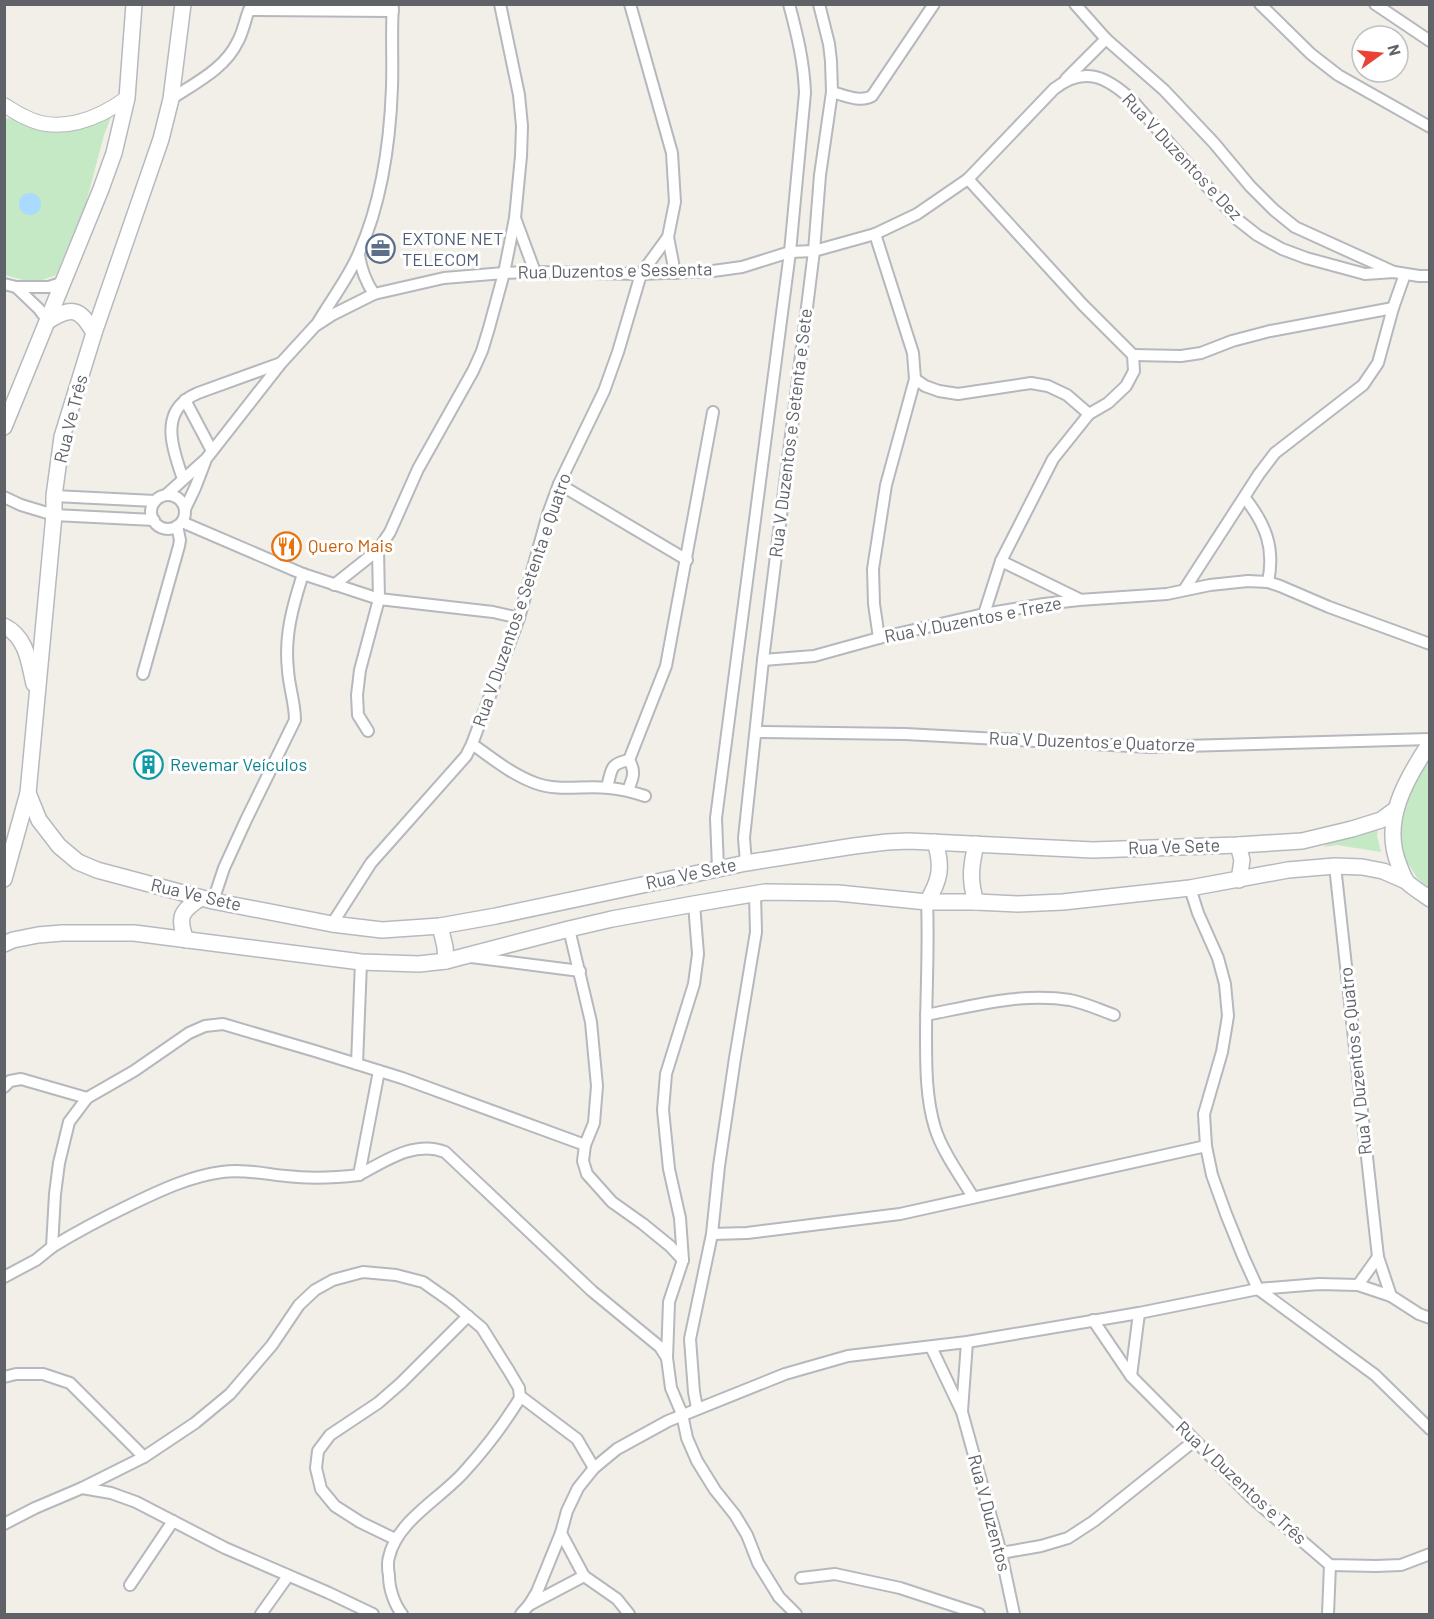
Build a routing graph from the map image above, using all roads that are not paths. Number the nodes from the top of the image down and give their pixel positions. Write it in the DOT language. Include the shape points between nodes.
graph roads {
  1 [pos="134,4"];
  2 [pos="183,4"];
  3 [pos="500,4"];
  4 [pos="630,4"];
  5 [pos="789,4"];
  6 [pos="819,4"];
  7 [pos="934,4"];
  8 [pos="1075,4"];
  9 [pos="1260,4"];
  10 [pos="1375,4"];
  11 [pos="249,7"];
  12 [pos="393,8"];
  13 [pos="1106,39"];
  14 [pos="1430,41"];
  15 [pos="1064,81"];
  16 [pos="832,92"];
  17 [pos="127,98"];
  18 [pos="171,99"];
  19 [pos="4,105"];
  20 [pos="1430,127"];
  21 [pos="968,179"];
  22 [pos="515,218"];
  23 [pos="875,234"];
  24 [pos="668,237"];
  25 [pos="790,252"];
  26 [pos="814,252"];
  27 [pos="359,255"];
  28 [pos="535,272"];
  29 [pos="504,273"];
  30 [pos="675,273"];
  31 [pos="1400,273"];
  32 [pos="641,274"];
  33 [pos="1430,276"];
  34 [pos="64,282"];
  35 [pos="10,286"];
  36 [pos="374,294"];
  37 [pos="1393,308"];
  38 [pos="48,321"];
  39 [pos="315,326"];
  40 [pos="94,333"];
  41 [pos="1132,355"];
  42 [pos="282,362"];
  43 [pos="915,379"];
  44 [pos="186,400"];
  45 [pos="714,412"];
  46 [pos="1089,414"];
  47 [pos="4,427"];
  48 [pos="209,455"];
  49 [pos="183,479"];
  50 [pos="559,484"];
  51 [pos="166,495"];
  52 [pos="54,496"];
  53 [pos="4,497"];
  54 [pos="1245,498"];
  55 [pos="155,501"];
  56 [pos="185,509"];
  57 [pos="54,515"];
  58 [pos="154,520"];
  59 [pos="179,524"];
  60 [pos="378,550"];
  61 [pos="687,560"];
  62 [pos="1001,561"];
  63 [pos="303,574"];
  64 [pos="1268,582"];
  65 [pos="334,585"];
  66 [pos="1184,590"];
  67 [pos="378,599"];
  68 [pos="1079,600"];
  69 [pos="984,614"];
  70 [pos="519,618"];
  71 [pos="4,626"];
  72 [pos="879,638"];
  73 [pos="1430,644"];
  74 [pos="763,660"];
  75 [pos="142,674"];
  76 [pos="37,699"];
  77 [pos="368,731"];
  78 [pos="756,732"];
  79 [pos="1430,741"];
  80 [pos="472,744"];
  81 [pos="629,760"];
  82 [pos="607,787"];
  83 [pos="628,790"];
  84 [pos="28,793"];
  85 [pos="645,796"];
  86 [pos="1396,809"];
  87 [pos="935,842"];
  88 [pos="976,844"];
  89 [pos="1238,845"];
  90 [pos="746,862"];
  91 [pos="1335,866"];
  92 [pos="718,868"];
  93 [pos="4,879"];
  94 [pos="1239,880"];
  95 [pos="1406,881"];
  96 [pos="1190,888"];
  97 [pos="755,894"];
  98 [pos="1430,898"];
  99 [pos="207,900"];
  100 [pos="927,902"];
  101 [pos="976,902"];
  102 [pos="694,904"];
  103 [pos="332,924"];
  104 [pos="440,927"];
  105 [pos="569,929"];
  106 [pos="186,940"];
  107 [pos="4,944"];
  108 [pos="462,956"];
  109 [pos="446,961"];
  110 [pos="361,962"];
  111 [pos="580,970"];
  112 [pos="926,1015"];
  113 [pos="1114,1015"];
  114 [pos="357,1064"];
  115 [pos="379,1071"];
  116 [pos="7,1084"];
  117 [pos="87,1098"];
  118 [pos="585,1144"];
  119 [pos="1206,1146"];
  120 [pos="359,1175"];
  121 [pos="973,1197"];
  122 [pos="711,1234"];
  123 [pos="52,1247"];
  124 [pos="1378,1257"];
  125 [pos="683,1260"];
  126 [pos="4,1278"];
  127 [pos="1358,1285"];
  128 [pos="1257,1289"];
  129 [pos="1391,1296"];
  130 [pos="1139,1313"];
  131 [pos="468,1316"];
  132 [pos="1430,1318"];
  133 [pos="1093,1320"];
  134 [pos="967,1342"];
  135 [pos="930,1347"];
  136 [pos="667,1358"];
  137 [pos="1131,1376"];
  138 [pos="4,1377"];
  139 [pos="519,1392"];
  140 [pos="697,1408"];
  141 [pos="962,1412"];
  142 [pos="682,1414"];
  143 [pos="1430,1429"];
  144 [pos="1194,1441"];
  145 [pos="144,1457"];
  146 [pos="594,1468"];
  147 [pos="82,1488"];
  148 [pos="173,1521"];
  149 [pos="4,1524"];
  150 [pos="561,1533"];
  151 [pos="395,1539"];
  152 [pos="1001,1553"];
  153 [pos="1430,1554"];
  154 [pos="1330,1564"];
  155 [pos="288,1576"];
  156 [pos="584,1576"];
  157 [pos="801,1578"];
  158 [pos="130,1586"];
  159 [pos="529,1605"];
  160 [pos="261,1614"];
  161 [pos="374,1614"];
  162 [pos="402,1614"];
  163 [pos="521,1614"];
  164 [pos="629,1614"];
  165 [pos="796,1614"];
  166 [pos="979,1614"];
  167 [pos="1014,1614"];
  168 [pos="1328,1614"];
  1 -- 17 [label="main road"];
  2 -- 18 [label="main road, Rua Ve Três"];
  3 -- 22 [label="street" via="522,126"];
  4 -- 24 [label="street, Rua V Duzentos e Setenta e Quatro" via="672,153 675,202"];
  5 -- 25 [label="street" via="805,70 806,93"];
  6 -- 16 [label="street, Rua V Duzentos e Setenta e Sete" via="829,44"];
  7 -- 16 [label="street" via="872,96 862,99"];
  8 -- 13 [label="street"];
  9 -- 20 [label="street" via="1338,75"];
  10 -- 14 [label="street"];
  11 -- 12 [label="street"];
  11 -- 18 [label="street" via="238,41 219,67"];
  12 -- 27 [label="street" via="389,135 372,220"];
  13 -- 15 [label="street"];
  13 -- 31 [label="street" via="1164,90 1274,210 1324,241"];
  15 -- 21 [label="street"];
  15 -- 31 [label="street, Rua V Duzentos e Dez" via="1093,75 1119,89 1238,220 1257,235 1282,249 1332,266 1365,274"];
  16 -- 26 [label="street, Rua V Duzentos e Setenta e Sete"];
  17 -- 19 [label="street" via="90,119 62,125 26,118"];
  17 -- 34 [label="main road" via="114,153"];
  18 -- 40 [label="main road, Rua Ve Três" via="161,139"];
  21 -- 23 [label="street" via="916,214"];
  21 -- 41 [label="street"];
  22 -- 28 [label="street"];
  22 -- 29 [label="street"];
  23 -- 26 [label="street, Rua Duzentos e Sessenta"];
  23 -- 43 [label="street" via="913,353"];
  24 -- 30 [label="street"];
  24 -- 32 [label="street, Rua V Duzentos e Setenta e Quatro"];
  25 -- 26 [label="street, Rua Duzentos e Sessenta"];
  25 -- 30 [label="street, Rua Duzentos e Sessenta" via="742,267"];
  25 -- 92 [label="street" via="716,818"];
  26 -- 74 [label="street, Rua V Duzentos e Setenta e Sete"];
  27 -- 36 [label="street"];
  27 -- 39 [label="street"];
  28 -- 29 [label="street, Rua Duzentos e Sessenta"];
  28 -- 32 [label="street, Rua Duzentos e Sessenta"];
  29 -- 36 [label="street, Rua Duzentos e Sessenta" via="444,278"];
  29 -- 60 [label="street" via="478,361"];
  30 -- 32 [label="street, Rua Duzentos e Sessenta"];
  31 -- 33 [label="street, Rua V Duzentos e Dez"];
  31 -- 37 [label="street"];
  32 -- 50 [label="street, Rua V Duzentos e Setenta e Quatro" via="604,391"];
  34 -- 35 [label="street" via="49,287"];
  34 -- 38 [label="main road"];
  35 -- 38 [label="street"];
  36 -- 39 [label="street, Rua Duzentos e Sessenta"];
  37 -- 41 [label="street" via="1270,331 1201,353"];
  37 -- 54 [label="street" via="1378,363 1363,385 1275,453"];
  38 -- 40 [label="main road" via="70,311 78,312"];
  38 -- 47 [label="main road"];
  39 -- 42 [label="street, Rua Duzentos e Sessenta"];
  40 -- 52 [label="main road, Rua Ve Três" via="62,437"];
  41 -- 46 [label="street" via="1134,371 1126,386"];
  42 -- 44 [label="street"];
  42 -- 48 [label="street, Rua Duzentos e Sessenta"];
  43 -- 46 [label="street" via="939,391 958,394 1031,383 1048,386 1067,395"];
  43 -- 72 [label="street" via="886,485 874,559"];
  44 -- 48 [label="street"];
  44 -- 49 [label="street" via="177,408 171,434"];
  45 -- 61 [label="street"];
  46 -- 62 [label="street" via="1053,459"];
  48 -- 49 [label="street, Rua Duzentos e Sessenta"];
  48 -- 56 [label="street, Rua Duzentos e Sessenta"];
  49 -- 51 [label="street, Rua Duzentos e Sessenta"];
  50 -- 61 [label="street"];
  50 -- 70 [label="street, Rua V Duzentos e Setenta e Quatro"];
  51 -- 55 [label="street"];
  51 -- 56 [label="street" via="178,498"];
  52 -- 55 [label="street"];
  52 -- 57 [label="main road, Rua Ve Três"];
  53 -- 57 [label="street"];
  54 -- 64 [label="street" via="1262,524 1269,545 1272,565"];
  54 -- 66 [label="street"];
  55 -- 58 [label="street"];
  56 -- 59 [label="street"];
  57 -- 58 [label="street"];
  57 -- 76 [label="main road, Rua Ve Três"];
  58 -- 59 [label="street" via="164,528"];
  59 -- 63 [label="street"];
  59 -- 75 [label="street" via="179,546"];
  60 -- 65 [label="street"];
  60 -- 67 [label="street"];
  61 -- 81 [label="street" via="666,666"];
  62 -- 68 [label="street"];
  62 -- 69 [label="street"];
  63 -- 65 [label="street"];
  63 -- 99 [label="street" via="291,610 287,648 295,720"];
  64 -- 66 [label="street, Rua V Duzentos e Treze"];
  64 -- 73 [label="street, Rua V Duzentos e Treze"];
  65 -- 67 [label="street"];
  66 -- 68 [label="street, Rua V Duzentos e Treze"];
  67 -- 70 [label="street"];
  67 -- 77 [label="street" via="357,695 358,715"];
  68 -- 69 [label="street, Rua V Duzentos e Treze"];
  69 -- 72 [label="street, Rua V Duzentos e Treze"];
  70 -- 80 [label="street, Rua V Duzentos e Setenta e Quatro"];
  71 -- 76 [label="main road" via="16,634 25,648"];
  72 -- 74 [label="street, Rua V Duzentos e Treze" via="814,656"];
  74 -- 78 [label="street, Rua V Duzentos e Setenta e Sete"];
  76 -- 84 [label="main road, Rua Ve Três"];
  78 -- 79 [label="street, Rua V Duzentos e Quatorze" via="906,734 1150,747"];
  78 -- 90 [label="street, Rua V Duzentos e Setenta e Sete" via="744,838"];
  79 -- 86 [label="main road" via="1409,776"];
  80 -- 82 [label="street" via="510,771 536,783 560,788"];
  80 -- 103 [label="street, Rua V Duzentos e Setenta e Quatro" via="466,756 371,863"];
  81 -- 82 [label="street" via="613,766"];
  81 -- 83 [label="street" via="633,779"];
  82 -- 83 [label="street"];
  83 -- 85 [label="street"];
  84 -- 93 [label="main road, Rua Ve Três"];
  84 -- 99 [label="main road, Rua Ve Sete" via="39,820 59,846 78,862"];
  86 -- 89 [label="main road, Rua Ve Sete" via="1381,820 1302,841"];
  86 -- 95 [label="main road" via="1393,843"];
  87 -- 88 [label="main road, Rua Ve Sete"];
  87 -- 90 [label="main road, Rua Ve Sete" via="887,842"];
  87 -- 100 [label="main road" via="940,873"];
  88 -- 89 [label="main road, Rua Ve Sete" via="1093,850"];
  88 -- 101 [label="main road" via="970,870"];
  89 -- 94 [label="main road" via="1242,860"];
  90 -- 92 [label="main road, Rua Ve Sete"];
  91 -- 94 [label="main road, Rua Ve Sete"];
  91 -- 95 [label="main road, Rua Ve Sete" via="1383,871"];
  91 -- 124 [label="street, Rua V Duzentos e Quatro"];
  92 -- 104 [label="main road, Rua Ve Sete"];
  94 -- 96 [label="main road, Rua Ve Sete"];
  95 -- 98 [label="main road, Rua Ve Sete"];
  96 -- 101 [label="main road, Rua Ve Sete" via="1063,902"];
  96 -- 119 [label="street" via="1218,958 1228,1016 1204,1114"];
  97 -- 100 [label="main road, Rua Ve Sete" via="838,893"];
  97 -- 102 [label="main road, Rua Ve Sete"];
  97 -- 122 [label="street" via="756,932"];
  99 -- 103 [label="main road, Rua Ve Sete"];
  99 -- 106 [label="main road" via="186,908 181,918"];
  100 -- 101 [label="main road, Rua Ve Sete"];
  100 -- 112 [label="street"];
  102 -- 105 [label="main road, Rua Ve Sete"];
  102 -- 125 [label="street" via="698,946 694,984 666,1074 663,1110"];
  103 -- 104 [label="main road, Rua Ve Sete" via="382,930"];
  104 -- 109 [label="main road"];
  105 -- 108 [label="main road, Rua Ve Sete"];
  105 -- 111 [label="street"];
  106 -- 107 [label="main road, Rua Ve Sete" via="134,933 62,933"];
  106 -- 110 [label="main road, Rua Ve Sete"];
  108 -- 109 [label="main road, Rua Ve Sete"];
  108 -- 111 [label="street"];
  109 -- 110 [label="main road, Rua Ve Sete"];
  110 -- 114 [label="street"];
  111 -- 118 [label="street" via="591,1022 597,1086 594,1123"];
  112 -- 113 [label="street" via="1039,998 1071,1001"];
  112 -- 121 [label="street" via="927,1079 935,1129"];
  114 -- 115 [label="street"];
  114 -- 117 [label="street" via="223,1024 205,1026"];
  115 -- 118 [label="street"];
  115 -- 120 [label="street"];
  116 -- 117 [label="street" via="21,1079"];
  117 -- 123 [label="street" via="69,1122 59,1163"];
  118 -- 125 [label="street" via="583,1161 587,1174 612,1202"];
  119 -- 121 [label="street"];
  119 -- 128 [label="street" via="1212,1175"];
  120 -- 123 [label="street" via="308,1178 223,1172 195,1178 81,1229"];
  120 -- 136 [label="street" via="420,1148 445,1152 592,1291 660,1347"];
  121 -- 122 [label="street" via="900,1214"];
  122 -- 140 [label="street" via="690,1339"];
  123 -- 126 [label="street"];
  124 -- 127 [label="street"];
  124 -- 129 [label="street, Rua V Duzentos e Quatro"];
  125 -- 136 [label="street" via="669,1302"];
  127 -- 128 [label="street"];
  127 -- 129 [label="street"];
  128 -- 130 [label="street"];
  128 -- 143 [label="street" via="1375,1375"];
  129 -- 132 [label="street"];
  130 -- 133 [label="street"];
  130 -- 137 [label="street"];
  131 -- 139 [label="street" via="482,1328"];
  131 -- 145 [label="street" via="423,1282 363,1272 333,1280 298,1305 272,1345 230,1394"];
  131 -- 151 [label="street" via="401,1383 330,1435 318,1451 316,1468 321,1489 335,1506"];
  133 -- 134 [label="street"];
  133 -- 137 [label="street, Rua V Duzentos e Três"];
  134 -- 135 [label="street"];
  134 -- 141 [label="street, Rua V Duzentos"];
  135 -- 140 [label="street" via="848,1356 785,1374"];
  135 -- 141 [label="street, Rua V Duzentos"];
  136 -- 142 [label="street" via="671,1388"];
  137 -- 144 [label="street, Rua V Duzentos e Três"];
  138 -- 145 [label="street" via="43,1374 70,1383"];
  139 -- 146 [label="street" via="577,1439"];
  139 -- 151 [label="street" via="520,1398 512,1411 463,1473"];
  140 -- 142 [label="street"];
  141 -- 152 [label="street, Rua V Duzentos"];
  142 -- 146 [label="street" via="617,1449"];
  142 -- 165 [label="street" via="687,1438 701,1467 747,1535 758,1563 779,1597"];
  144 -- 152 [label="street" via="1068,1538"];
  144 -- 154 [label="street, Rua V Duzentos e Três" via="1252,1498"];
  145 -- 147 [label="street"];
  146 -- 150 [label="street" via="578,1488"];
  147 -- 148 [label="street" via="136,1502"];
  147 -- 149 [label="street"];
  148 -- 155 [label="street"];
  148 -- 158 [label="street"];
  150 -- 156 [label="street"];
  150 -- 159 [label="street"];
  151 -- 162 [label="street" via="388,1559 389,1585"];
  152 -- 167 [label="street, Rua V Duzentos"];
  153 -- 154 [label="street" via="1401,1565"];
  154 -- 168 [label="street"];
  155 -- 160 [label="street"];
  155 -- 161 [label="street"];
  156 -- 159 [label="street"];
  156 -- 164 [label="street" via="617,1599"];
  157 -- 166 [label="street" via="835,1574 900,1588"];
  159 -- 163 [label="street"];
}
